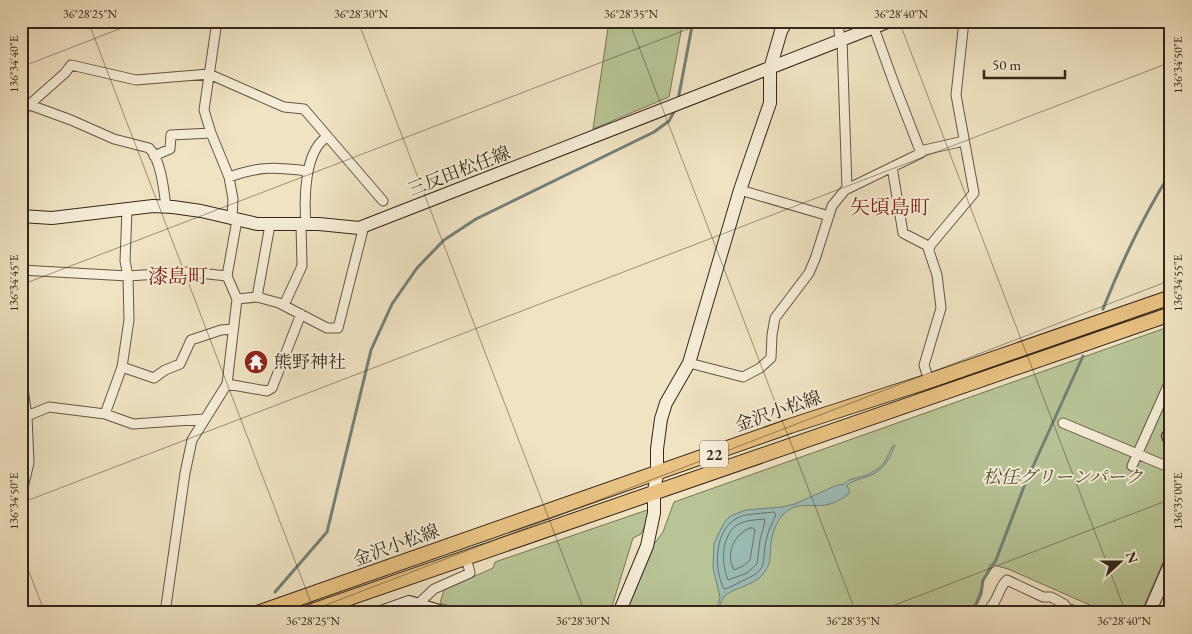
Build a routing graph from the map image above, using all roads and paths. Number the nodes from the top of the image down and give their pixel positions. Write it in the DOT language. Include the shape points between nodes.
graph roads {
  1 [pos="217,21"];
  2 [pos="787,21"];
  3 [pos="838,21"];
  4 [pos="890,21"];
  5 [pos="964,21"];
  6 [pos="874,28"];
  7 [pos="841,41"];
  8 [pos="770,69"];
  9 [pos="209,74"];
  10 [pos="30,105"];
  11 [pos="21,112"];
  12 [pos="211,133"];
  13 [pos="327,136"];
  14 [pos="964,140"];
  15 [pos="920,151"];
  16 [pos="154,156"];
  17 [pos="892,167"];
  18 [pos="308,170"];
  19 [pos="229,177"];
  20 [pos="847,188"];
  21 [pos="740,190"];
  22 [pos="383,201"];
  23 [pos="166,206"];
  24 [pos="127,210"];
  25 [pos="21,216"];
  26 [pos="829,216"];
  27 [pos="234,219"];
  28 [pos="304,224"];
  29 [pos="270,225"];
  30 [pos="364,226"];
  31 [pos="930,247"];
  32 [pos="21,270"];
  33 [pos="128,276"];
  34 [pos="227,276"];
  35 [pos="1171,296"];
  36 [pos="257,297"];
  37 [pos="237,299"];
  38 [pos="284,306"];
  39 [pos="301,314"];
  40 [pos="1171,314"];
  41 [pos="233,328"];
  42 [pos="689,363"];
  43 [pos="122,367"];
  44 [pos="21,376"];
  45 [pos="1171,379"];
  46 [pos="929,381"];
  47 [pos="227,384"];
  48 [pos="105,414"];
  49 [pos="27,416"];
  50 [pos="205,419"];
  51 [pos="1064,423"];
  52 [pos="1137,454"];
  53 [pos="25,462"];
  54 [pos="1132,466"];
  55 [pos="1171,468"];
  56 [pos="657,474"];
  57 [pos="654,491"];
  58 [pos="21,496"];
  59 [pos="466,557"];
  60 [pos="1171,562"];
  61 [pos="418,604"];
  62 [pos="165,613"];
  63 [pos="257,613"];
  64 [pos="306,613"];
  65 [pos="378,613"];
  66 [pos="446,613"];
  67 [pos="619,613"];
  68 [pos="987,613"];
  69 [pos="1080,613"];
  70 [pos="1149,613"];
  1 -- 9 [label="street"];
  2 -- 8 [label="main road"];
  3 -- 7 [label="street"];
  4 -- 6 [label="main road, 三反田松任線"];
  5 -- 14 [label="street" via="956,95"];
  6 -- 7 [label="main road, 三反田松任線"];
  6 -- 15 [label="street"];
  7 -- 8 [label="main road, 三反田松任線"];
  7 -- 20 [label="street"];
  8 -- 21 [label="main road" via="770,103"];
  8 -- 30 [label="main road, 三反田松任線"];
  9 -- 10 [label="street" via="136,80 71,65"];
  9 -- 12 [label="street" via="204,110"];
  9 -- 13 [label="street" via="284,107 304,110"];
  10 -- 11 [label="street"];
  10 -- 16 [label="street" via="114,139 149,148"];
  12 -- 16 [label="street" via="171,135 170,149"];
  12 -- 19 [label="street"];
  13 -- 18 [label="street" via="319,142"];
  13 -- 22 [label="street"];
  14 -- 15 [label="street"];
  14 -- 31 [label="street" via="974,194"];
  15 -- 17 [label="street"];
  16 -- 23 [label="street"];
  17 -- 20 [label="street"];
  17 -- 31 [label="street" via="903,233"];
  18 -- 19 [label="street" via="275,166"];
  18 -- 28 [label="street"];
  19 -- 27 [label="street"];
  20 -- 26 [label="street" via="832,206"];
  21 -- 26 [label="street"];
  21 -- 42 [label="main road"];
  23 -- 24 [label="main road, 三反田松任線"];
  23 -- 27 [label="main road, 三反田松任線"];
  24 -- 25 [label="main road, 三反田松任線" via="52,218"];
  24 -- 33 [label="street" via="125,261"];
  26 -- 42 [label="street" via="808,274 775,318 771,358 743,377"];
  27 -- 29 [label="main road, 三反田松任線"];
  27 -- 34 [label="street"];
  28 -- 29 [label="main road, 三反田松任線"];
  28 -- 30 [label="main road, 三反田松任線"];
  28 -- 38 [label="street" via="302,266"];
  29 -- 36 [label="street"];
  30 -- 39 [label="street" via="338,328 327,328"];
  31 -- 46 [label="street" via="941,308 924,365"];
  32 -- 33 [label="street"];
  33 -- 34 [label="street" via="189,272"];
  33 -- 43 [label="street" via="129,320"];
  34 -- 37 [label="street"];
  35 -- 46 [label="main road, 金沢小松線 / 22"];
  36 -- 37 [label="street"];
  36 -- 38 [label="street"];
  37 -- 41 [label="street"];
  38 -- 39 [label="street"];
  39 -- 47 [label="street" via="272,388 267,391"];
  40 -- 57 [label="main road, 金沢小松線 / 22"];
  41 -- 43 [label="street" via="191,340 180,364 154,378"];
  41 -- 47 [label="street"];
  42 -- 56 [label="main road" via="666,403 661,419"];
  43 -- 48 [label="street"];
  44 -- 49 [label="street"];
  45 -- 52 [label="street"];
  46 -- 56 [label="main road, 金沢小松線 / 22"];
  47 -- 50 [label="street"];
  48 -- 49 [label="street" via="49,407"];
  48 -- 50 [label="street" via="133,424"];
  49 -- 53 [label="street"];
  50 -- 62 [label="street" via="192,440"];
  51 -- 52 [label="street"];
  52 -- 54 [label="street"];
  52 -- 55 [label="street"];
  53 -- 58 [label="street"];
  56 -- 57 [label="main road"];
  56 -- 63 [label="main road, 金沢小松線 / 22"];
  57 -- 59 [label="main road, 金沢小松線 / 22"];
  57 -- 67 [label="main road" via="654,514 647,546"];
  59 -- 61 [label="street" via="470,573 434,589"];
  59 -- 64 [label="main road, 金沢小松線 / 22"];
  60 -- 70 [label="main road"];
  61 -- 65 [label="main road" via="409,602"];
  61 -- 66 [label="main road"];
  68 -- 69 [label="street" via="1007,580"];
}
